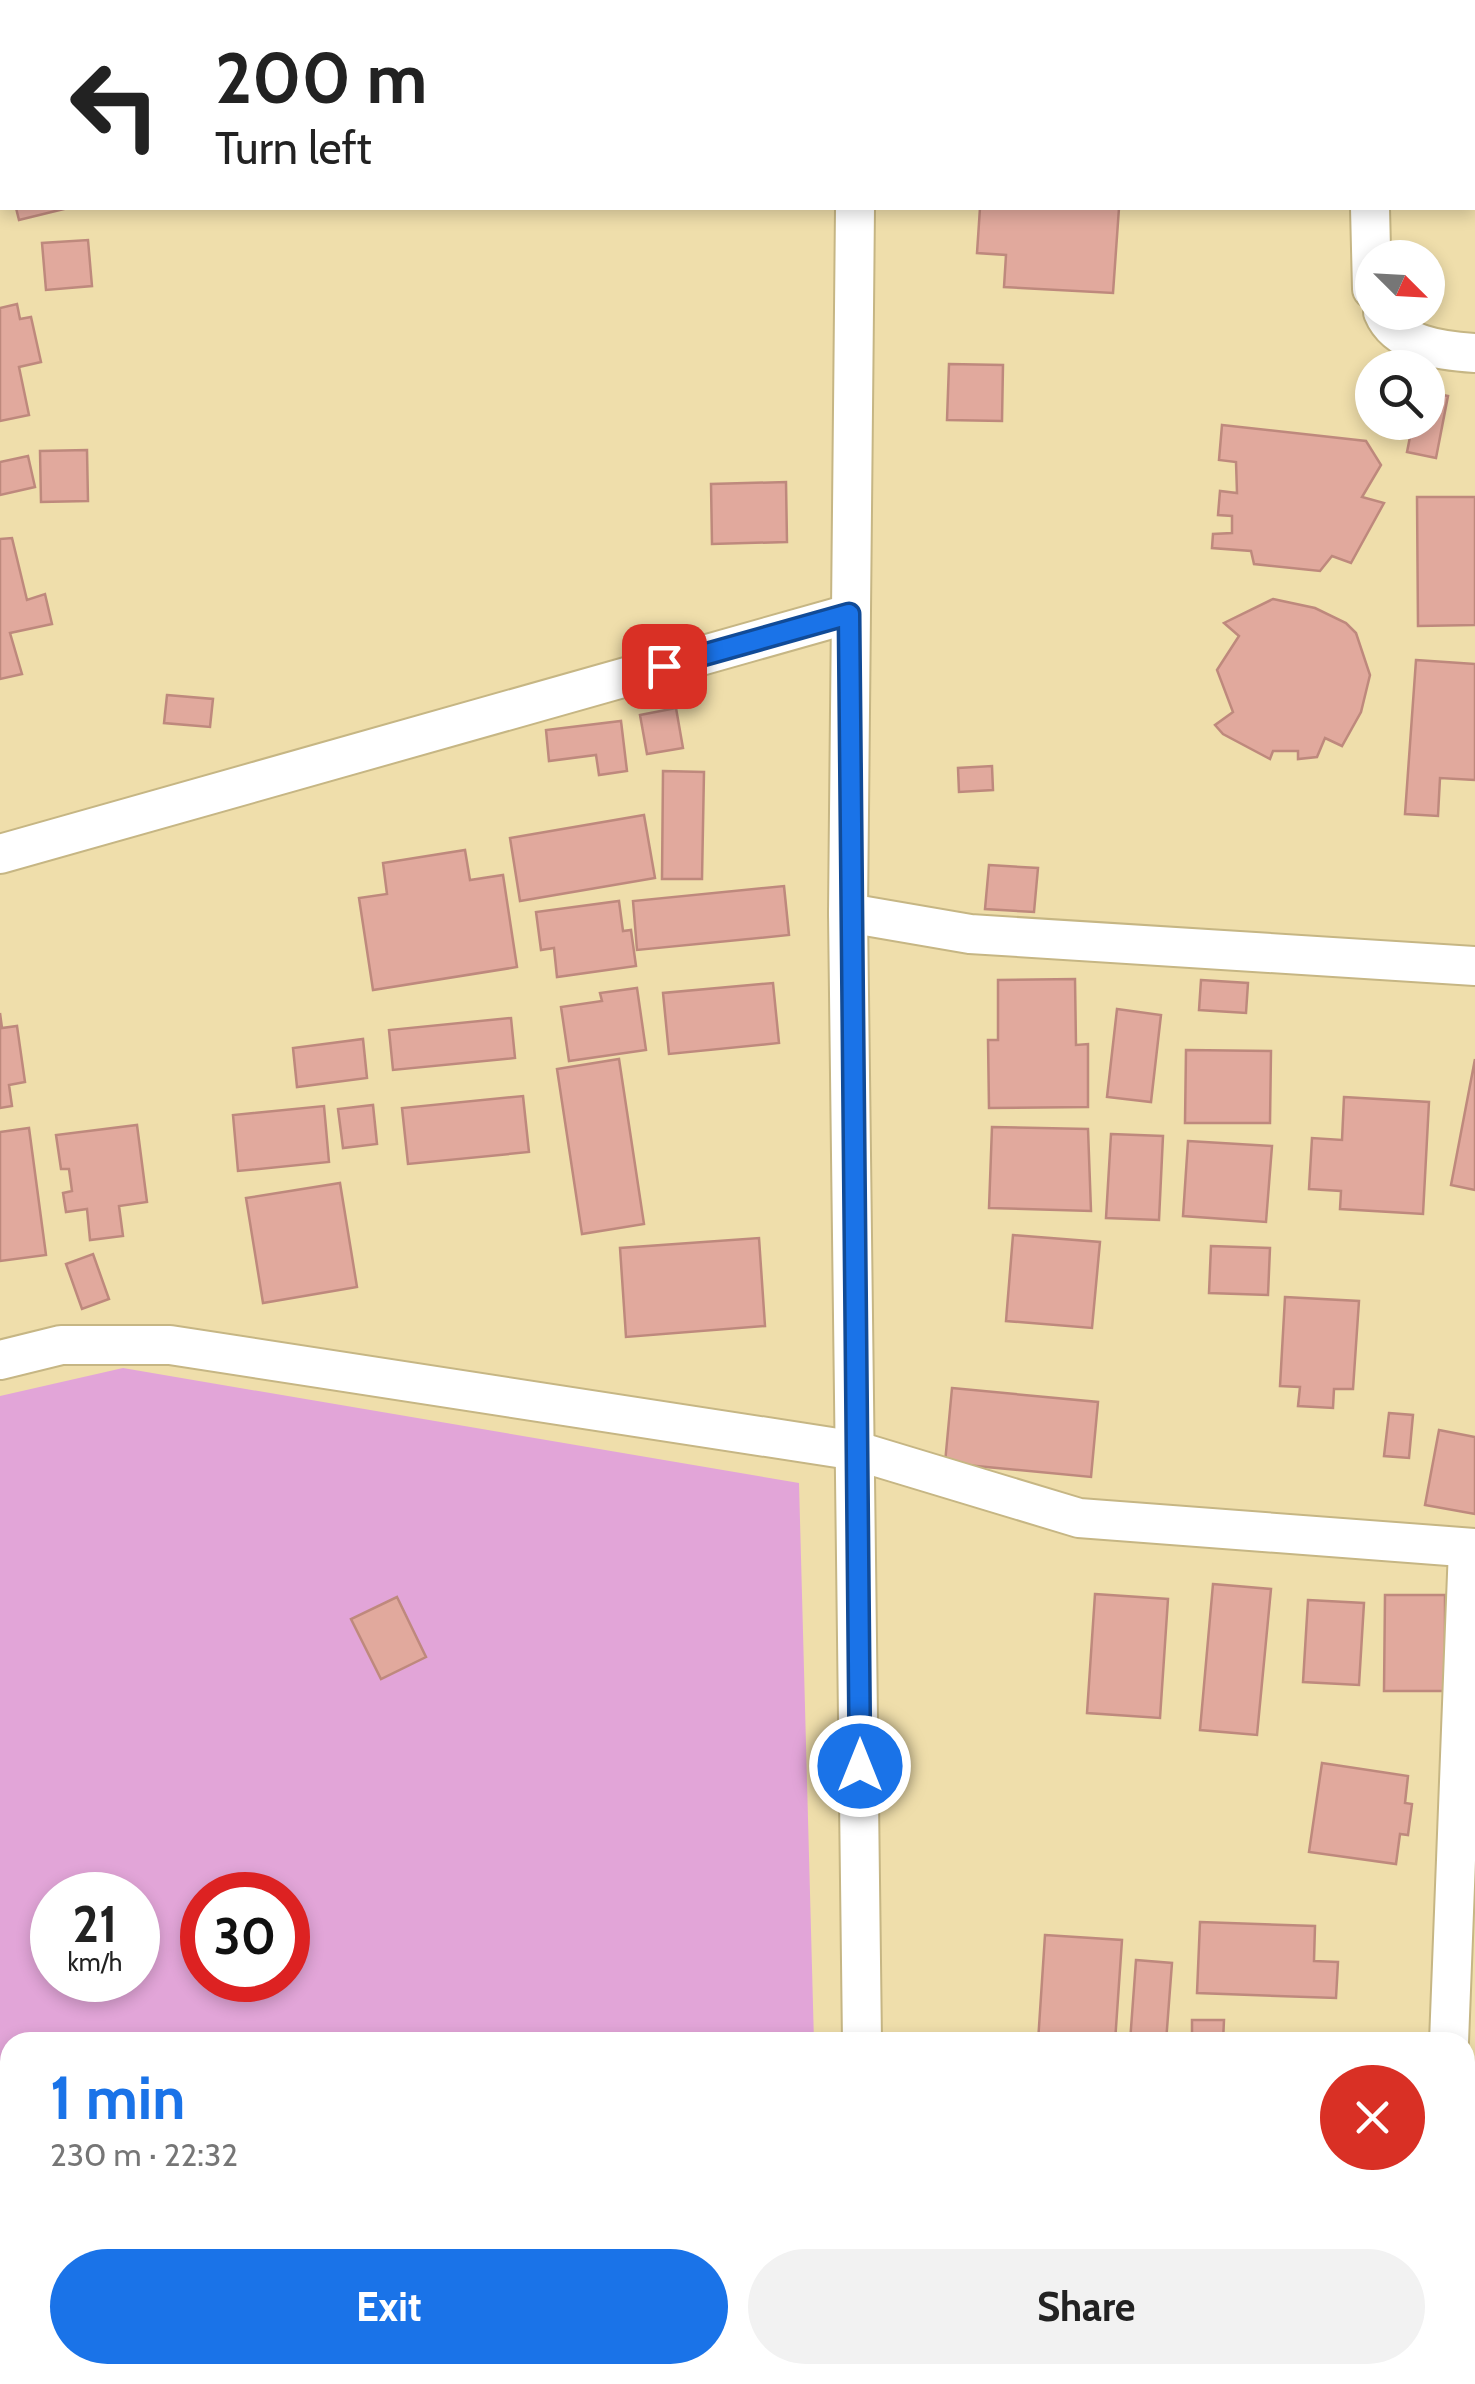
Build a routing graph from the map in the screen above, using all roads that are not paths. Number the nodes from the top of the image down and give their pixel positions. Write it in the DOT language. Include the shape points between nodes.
graph roads {
  1 [pos="855,210"];
  2 [pos="1370,210"];
  3 [pos="1371,240"];
  4 [pos="1397,330"];
  5 [pos="1475,353"];
  6 [pos="849,614"];
  7 [pos="0,854"];
  8 [pos="848,913"];
  9 [pos="1475,966"];
  10 [pos="0,1360"];
  11 [pos="857,1451"];
  12 [pos="1471,1548"];
  13 [pos="862,2032"];
  14 [pos="1449,2032"];
  1 -- 6 [label="street"];
  2 -- 3 [label="street"];
  4 -- 5 [label="street" via="1411,342"];
  6 -- 7 [label="street"];
  6 -- 8 [label="street"];
  8 -- 9 [label="street" via="970,934"];
  8 -- 11 [label="street"];
  10 -- 11 [label="street" via="61,1346 170,1344"];
  11 -- 12 [label="street" via="1079,1518"];
  11 -- 13 [label="street"];
  12 -- 14 [label="street"];
}
